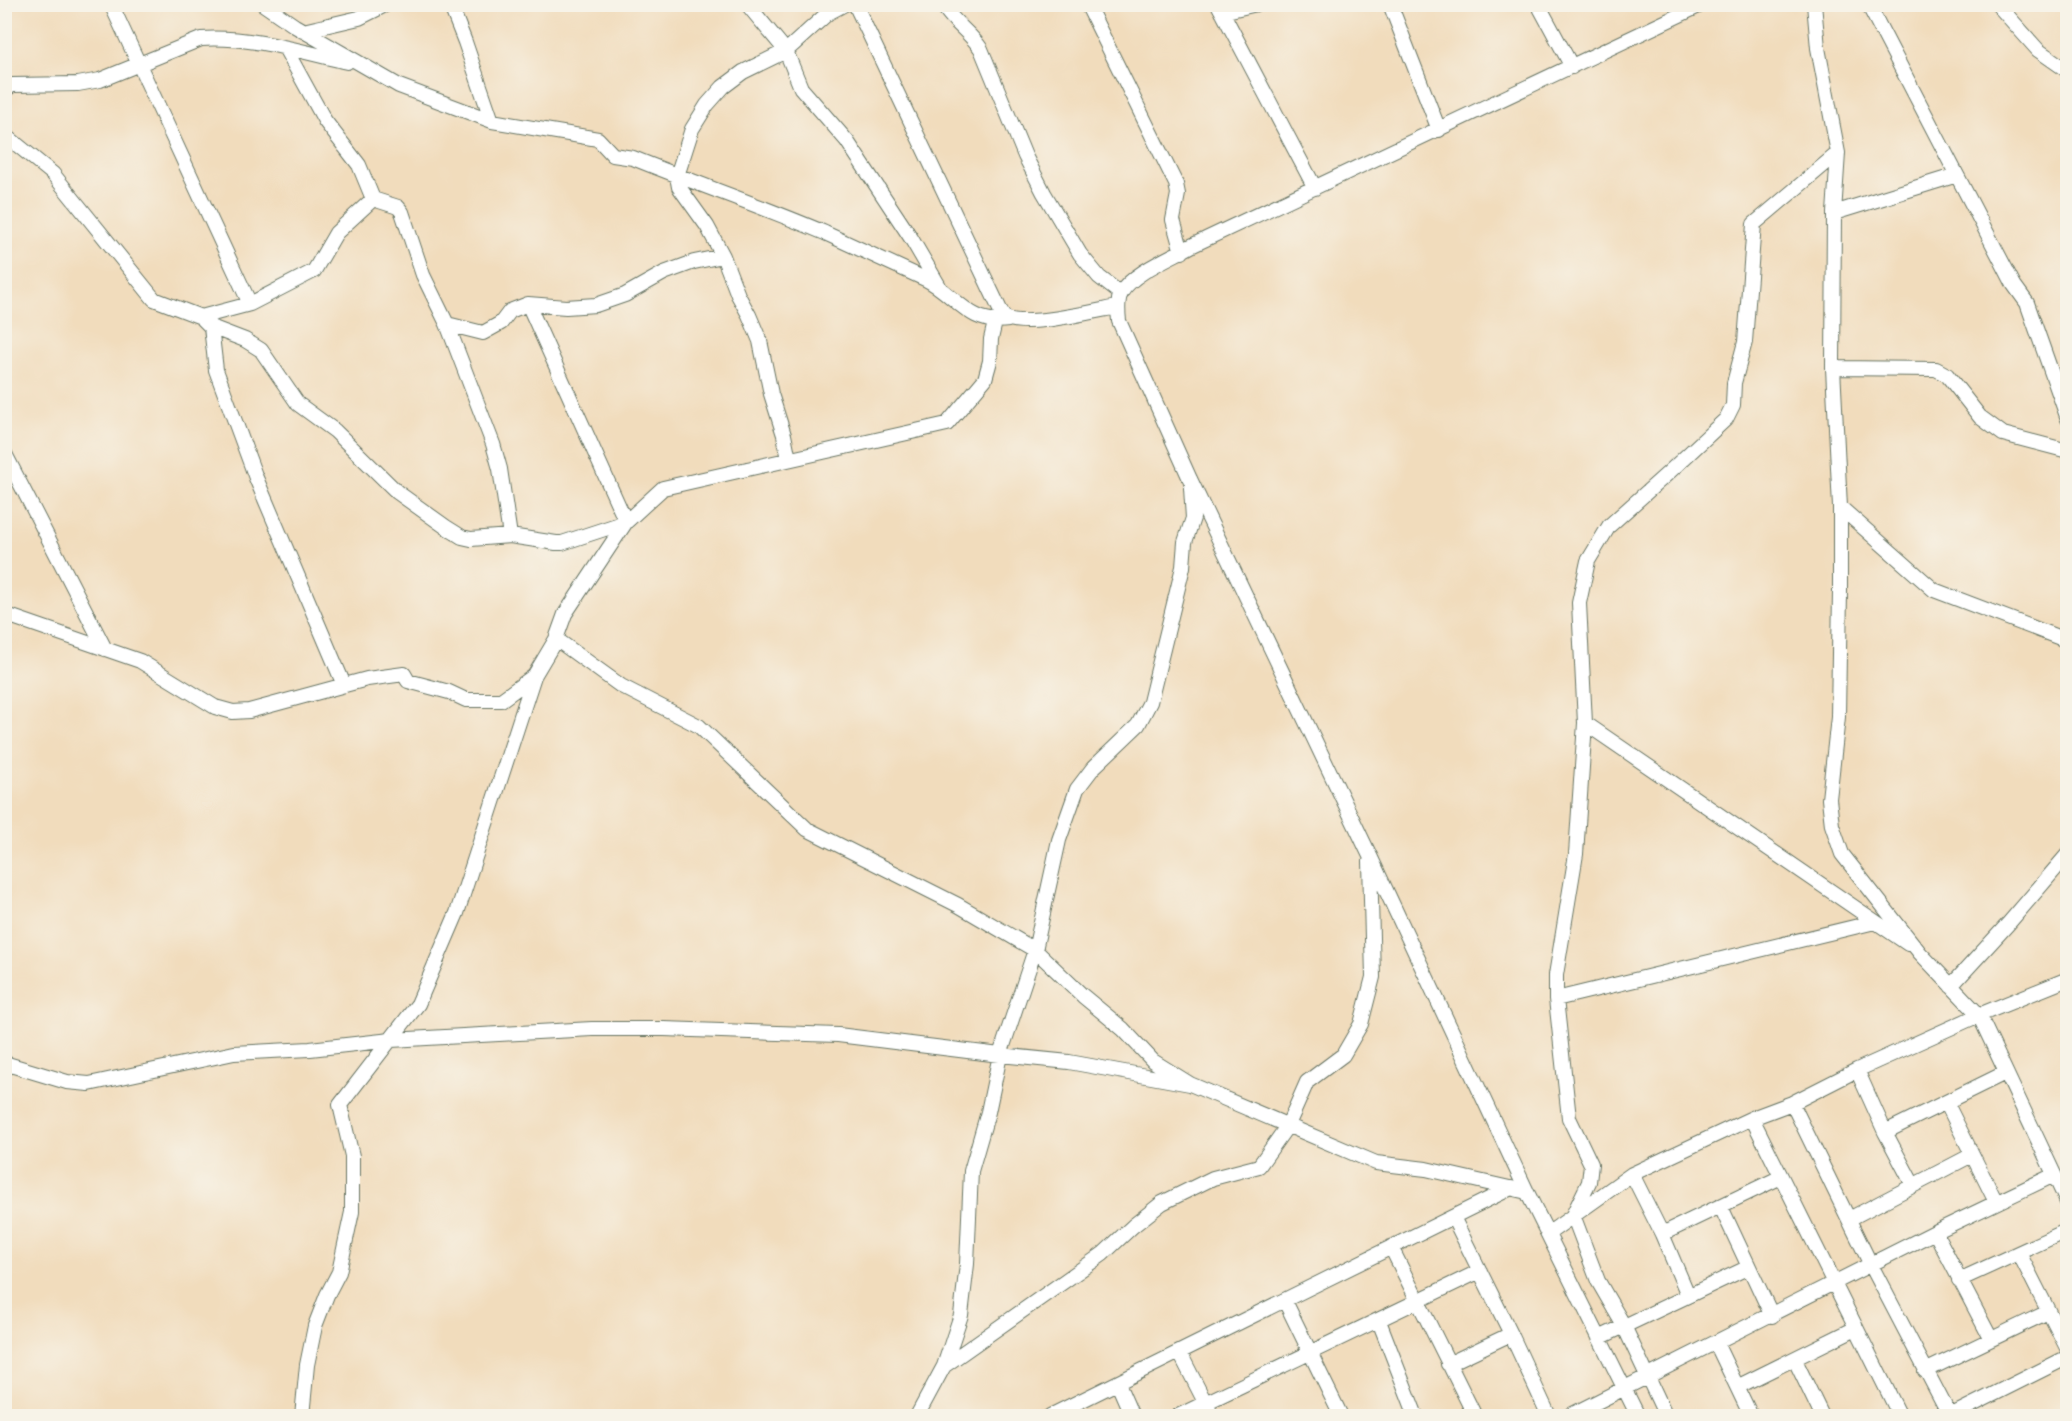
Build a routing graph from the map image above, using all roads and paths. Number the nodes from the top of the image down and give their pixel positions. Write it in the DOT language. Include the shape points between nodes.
graph roads {
  1 [pos="111,4"];
  2 [pos="263,4"];
  3 [pos="387,4"];
  4 [pos="450,4"];
  5 [pos="747,4"];
  6 [pos="845,4"];
  7 [pos="855,4"];
  8 [pos="942,4"];
  9 [pos="1087,4"];
  10 [pos="1257,4"];
  11 [pos="1390,4"];
  12 [pos="1538,4"];
  13 [pos="1703,4"];
  14 [pos="1814,4"];
  15 [pos="1868,4"];
  16 [pos="1997,4"];
  17 [pos="1220,8"];
  18 [pos="1682,9"];
  19 [pos="303,31"];
  20 [pos="285,48"];
  21 [pos="786,51"];
  22 [pos="361,64"];
  23 [pos="138,65"];
  24 [pos="1572,67"];
  25 [pos="2067,71"];
  26 [pos="4,91"];
  27 [pos="492,121"];
  28 [pos="1439,130"];
  29 [pos="4,134"];
  30 [pos="1838,153"];
  31 [pos="1958,175"];
  32 [pos="677,176"];
  33 [pos="1315,188"];
  34 [pos="373,199"];
  35 [pos="1833,213"];
  36 [pos="1182,252"];
  37 [pos="723,256"];
  38 [pos="943,292"];
  39 [pos="1119,300"];
  40 [pos="250,304"];
  41 [pos="528,304"];
  42 [pos="1001,321"];
  43 [pos="206,322"];
  44 [pos="447,324"];
  45 [pos="1833,368"];
  46 [pos="2061,383"];
  47 [pos="2067,419"];
  48 [pos="2067,451"];
  49 [pos="4,452"];
  50 [pos="789,459"];
  51 [pos="1190,479"];
  52 [pos="1840,507"];
  53 [pos="626,522"];
  54 [pos="510,536"];
  55 [pos="4,614"];
  56 [pos="556,639"];
  57 [pos="2067,641"];
  58 [pos="105,649"];
  59 [pos="534,676"];
  60 [pos="344,686"];
  61 [pos="1585,723"];
  62 [pos="2067,854"];
  63 [pos="1370,856"];
  64 [pos="1875,922"];
  65 [pos="1035,950"];
  66 [pos="1920,952"];
  67 [pos="2067,979"];
  68 [pos="1951,986"];
  69 [pos="1556,999"];
  70 [pos="1979,1015"];
  71 [pos="391,1040"];
  72 [pos="1000,1056"];
  73 [pos="4,1063"];
  74 [pos="1857,1070"];
  75 [pos="2005,1073"];
  76 [pos="1190,1084"];
  77 [pos="1946,1102"];
  78 [pos="1792,1103"];
  79 [pos="1752,1118"];
  80 [pos="1288,1125"];
  81 [pos="1885,1132"];
  82 [pos="1972,1155"];
  83 [pos="1632,1174"];
  84 [pos="2054,1175"];
  85 [pos="1781,1177"];
  86 [pos="1912,1185"];
  87 [pos="1511,1188"];
  88 [pos="1527,1192"];
  89 [pos="1996,1202"];
  90 [pos="2067,1204"];
  91 [pos="1721,1207"];
  92 [pos="1573,1215"];
  93 [pos="1453,1217"];
  94 [pos="1849,1219"];
  95 [pos="2067,1230"];
  96 [pos="1935,1232"];
  97 [pos="1548,1233"];
  98 [pos="1662,1234"];
  99 [pos="1390,1247"];
  100 [pos="2019,1253"];
  101 [pos="1871,1265"];
  102 [pos="1749,1267"];
  103 [pos="1480,1270"];
  104 [pos="1959,1280"];
  105 [pos="1834,1284"];
  106 [pos="1688,1295"];
  107 [pos="1418,1300"];
  108 [pos="1285,1301"];
  109 [pos="2048,1312"];
  110 [pos="1772,1316"];
  111 [pos="1379,1321"];
  112 [pos="1624,1326"];
  113 [pos="1856,1328"];
  114 [pos="1511,1334"];
  115 [pos="1599,1338"];
  116 [pos="1991,1339"];
  117 [pos="1716,1343"];
  118 [pos="2067,1350"];
  119 [pos="1180,1353"];
  120 [pos="1310,1353"];
  121 [pos="2067,1357"];
  122 [pos="1795,1359"];
  123 [pos="1448,1364"];
  124 [pos="944,1366"];
  125 [pos="1925,1371"];
  126 [pos="1647,1377"];
  127 [pos="1118,1384"];
  128 [pos="1737,1387"];
  129 [pos="1625,1389"];
  130 [pos="1205,1403"];
  131 [pos="302,1416"];
  132 [pos="917,1416"];
  133 [pos="1054,1416"];
  134 [pos="1132,1416"];
  135 [pos="1178,1416"];
  136 [pos="1212,1416"];
  137 [pos="1341,1416"];
  138 [pos="1416,1416"];
  139 [pos="1475,1416"];
  140 [pos="1549,1416"];
  141 [pos="1569,1416"];
  142 [pos="1638,1416"];
  143 [pos="1666,1416"];
  144 [pos="1750,1416"];
  145 [pos="1822,1416"];
  146 [pos="1900,1416"];
  147 [pos="1950,1416"];
  1 -- 23 [label="street"];
  2 -- 19 [label="street"];
  3 -- 19 [label="street" via="358,18"];
  4 -- 27 [label="street"];
  5 -- 21 [label="street"];
  6 -- 21 [label="street" via="828,13"];
  7 -- 42 [label="street" via="1003,316"];
  8 -- 39 [label="street" via="981,49 1025,156 1080,254"];
  9 -- 36 [label="street" via="1176,184 1173,220"];
  10 -- 17 [label="street"];
  11 -- 28 [label="street"];
  12 -- 24 [label="street"];
  13 -- 18 [label="street"];
  14 -- 30 [label="street" via="1818,48"];
  15 -- 31 [label="street"];
  16 -- 25 [label="street" via="2038,50"];
  17 -- 33 [label="street"];
  18 -- 24 [label="street"];
  19 -- 22 [label="street"];
  20 -- 22 [label="street"];
  20 -- 23 [label="street" via="201,39"];
  20 -- 34 [label="street" via="325,121 358,165"];
  21 -- 32 [label="street" via="743,72 706,105 692,129"];
  21 -- 38 [label="street" via="801,88 848,141"];
  22 -- 27 [label="street" via="399,86"];
  23 -- 26 [label="street" via="100,80 12,86"];
  23 -- 40 [label="street"];
  24 -- 28 [label="street"];
  27 -- 32 [label="street" via="598,139 613,155 633,158"];
  28 -- 33 [label="street"];
  29 -- 43 [label="street" via="53,174 154,299"];
  30 -- 35 [label="street"];
  30 -- 61 [label="street" via="1754,224 1745,342 1734,383 1733,405 1726,419 1609,526 1588,561 1579,603"];
  31 -- 35 [label="street"];
  31 -- 46 [label="street" via="2027,303"];
  32 -- 37 [label="street" via="679,187"];
  32 -- 38 [label="street" via="824,233 930,281"];
  33 -- 36 [label="street"];
  34 -- 40 [label="street" via="336,233 314,271"];
  34 -- 44 [label="street" via="402,212 423,275"];
  35 -- 45 [label="street"];
  36 -- 39 [label="street" via="1132,280"];
  37 -- 41 [label="street" via="674,269 625,295 596,305"];
  37 -- 50 [label="street" via="760,341"];
  38 -- 42 [label="street" via="985,320"];
  39 -- 42 [label="street" via="1037,321"];
  39 -- 51 [label="street" via="1119,321"];
  40 -- 43 [label="street"];
  41 -- 44 [label="street" via="510,311 501,324 483,333"];
  41 -- 53 [label="street"];
  42 -- 50 [label="street" via="991,339 985,379 947,423"];
  43 -- 54 [label="street" via="261,350 298,404 335,431 397,492 446,527 471,539"];
  43 -- 60 [label="street" via="216,370 252,468"];
  44 -- 54 [label="street" via="493,444"];
  45 -- 48 [label="street" via="1936,369 1947,375 1980,417 2003,434"];
  45 -- 52 [label="street"];
  46 -- 47 [label="street"];
  49 -- 58 [label="street"];
  50 -- 53 [label="street" via="663,488"];
  51 -- 63 [label="street"];
  51 -- 65 [label="street" via="1193,518 1150,702 1138,725 1077,789 1059,840"];
  52 -- 57 [label="street" via="1934,590"];
  52 -- 66 [label="street" via="1838,717 1829,799 1832,825 1842,854"];
  53 -- 54 [label="street" via="556,543"];
  53 -- 56 [label="street" via="565,614"];
  55 -- 58 [label="street"];
  56 -- 59 [label="street"];
  56 -- 65 [label="street" via="621,686 699,726 807,829 958,905"];
  58 -- 60 [label="street" via="140,661 215,707 233,712"];
  59 -- 60 [label="street" via="501,700 466,700 408,681 404,674"];
  59 -- 71 [label="street" via="457,913 418,1004"];
  61 -- 64 [label="street"];
  61 -- 69 [label="street" via="1576,854 1556,975"];
  62 -- 68 [label="street"];
  63 -- 80 [label="street" via="1373,977 1361,1024 1343,1055 1307,1082"];
  63 -- 88 [label="street"];
  64 -- 66 [label="street"];
  64 -- 69 [label="street"];
  65 -- 72 [label="street"];
  65 -- 76 [label="street" via="1153,1061"];
  66 -- 68 [label="street"];
  67 -- 70 [label="street"];
  68 -- 70 [label="street"];
  69 -- 92 [label="street" via="1569,1118 1591,1164 1589,1182"];
  70 -- 74 [label="street"];
  70 -- 75 [label="street"];
  71 -- 72 [label="street" via="664,1029 838,1035"];
  71 -- 73 [label="street" via="234,1053 89,1084 67,1082"];
  71 -- 131 [label="street" via="340,1105 352,1156 352,1212 339,1272 315,1326"];
  72 -- 76 [label="street" via="1069,1062"];
  72 -- 124 [label="street" via="971,1171 961,1315"];
  74 -- 78 [label="street"];
  74 -- 81 [label="street"];
  75 -- 77 [label="street"];
  75 -- 84 [label="street"];
  76 -- 80 [label="street"];
  77 -- 81 [label="street"];
  77 -- 82 [label="street"];
  78 -- 79 [label="street"];
  78 -- 94 [label="street"];
  79 -- 83 [label="street"];
  79 -- 85 [label="street"];
  80 -- 87 [label="street" via="1376,1163 1426,1169"];
  80 -- 124 [label="street" via="1259,1166 1213,1178 1162,1203 1103,1254"];
  81 -- 86 [label="street"];
  82 -- 86 [label="street"];
  82 -- 89 [label="street"];
  83 -- 92 [label="street"];
  83 -- 98 [label="street"];
  84 -- 89 [label="street"];
  84 -- 90 [label="street"];
  85 -- 91 [label="street"];
  85 -- 105 [label="street"];
  86 -- 94 [label="street"];
  87 -- 88 [label="street"];
  87 -- 93 [label="street"];
  88 -- 97 [label="street"];
  89 -- 96 [label="street"];
  91 -- 98 [label="street"];
  91 -- 102 [label="street"];
  92 -- 97 [label="street"];
  92 -- 112 [label="street" via="1598,1281"];
  93 -- 99 [label="street"];
  93 -- 103 [label="street"];
  94 -- 101 [label="street"];
  95 -- 100 [label="street"];
  96 -- 101 [label="street"];
  96 -- 104 [label="street"];
  97 -- 115 [label="street"];
  98 -- 106 [label="street"];
  99 -- 107 [label="street"];
  99 -- 108 [label="street"];
  100 -- 104 [label="street"];
  100 -- 109 [label="street"];
  101 -- 105 [label="street"];
  101 -- 125 [label="street"];
  102 -- 106 [label="street"];
  102 -- 110 [label="street"];
  103 -- 107 [label="street"];
  103 -- 114 [label="street"];
  104 -- 116 [label="street"];
  105 -- 110 [label="street"];
  105 -- 113 [label="street"];
  106 -- 112 [label="street"];
  107 -- 111 [label="street"];
  107 -- 123 [label="street"];
  108 -- 119 [label="street"];
  108 -- 120 [label="street"];
  109 -- 116 [label="street"];
  109 -- 118 [label="street"];
  110 -- 117 [label="street"];
  111 -- 120 [label="street"];
  111 -- 138 [label="street"];
  112 -- 115 [label="street"];
  112 -- 126 [label="street"];
  113 -- 122 [label="street"];
  113 -- 146 [label="street"];
  114 -- 123 [label="street"];
  114 -- 140 [label="street"];
  115 -- 129 [label="street"];
  116 -- 125 [label="street"];
  117 -- 126 [label="street"];
  117 -- 128 [label="street"];
  119 -- 127 [label="street"];
  119 -- 130 [label="street"];
  120 -- 130 [label="street"];
  120 -- 137 [label="street"];
  121 -- 147 [label="street"];
  122 -- 128 [label="street"];
  122 -- 145 [label="street"];
  123 -- 139 [label="street"];
  124 -- 132 [label="street"];
  125 -- 147 [label="street"];
  126 -- 129 [label="street"];
  126 -- 143 [label="street"];
  127 -- 133 [label="street"];
  127 -- 134 [label="street"];
  128 -- 144 [label="street"];
  129 -- 141 [label="street"];
  129 -- 142 [label="street"];
  130 -- 135 [label="street"];
  130 -- 136 [label="street"];
}
